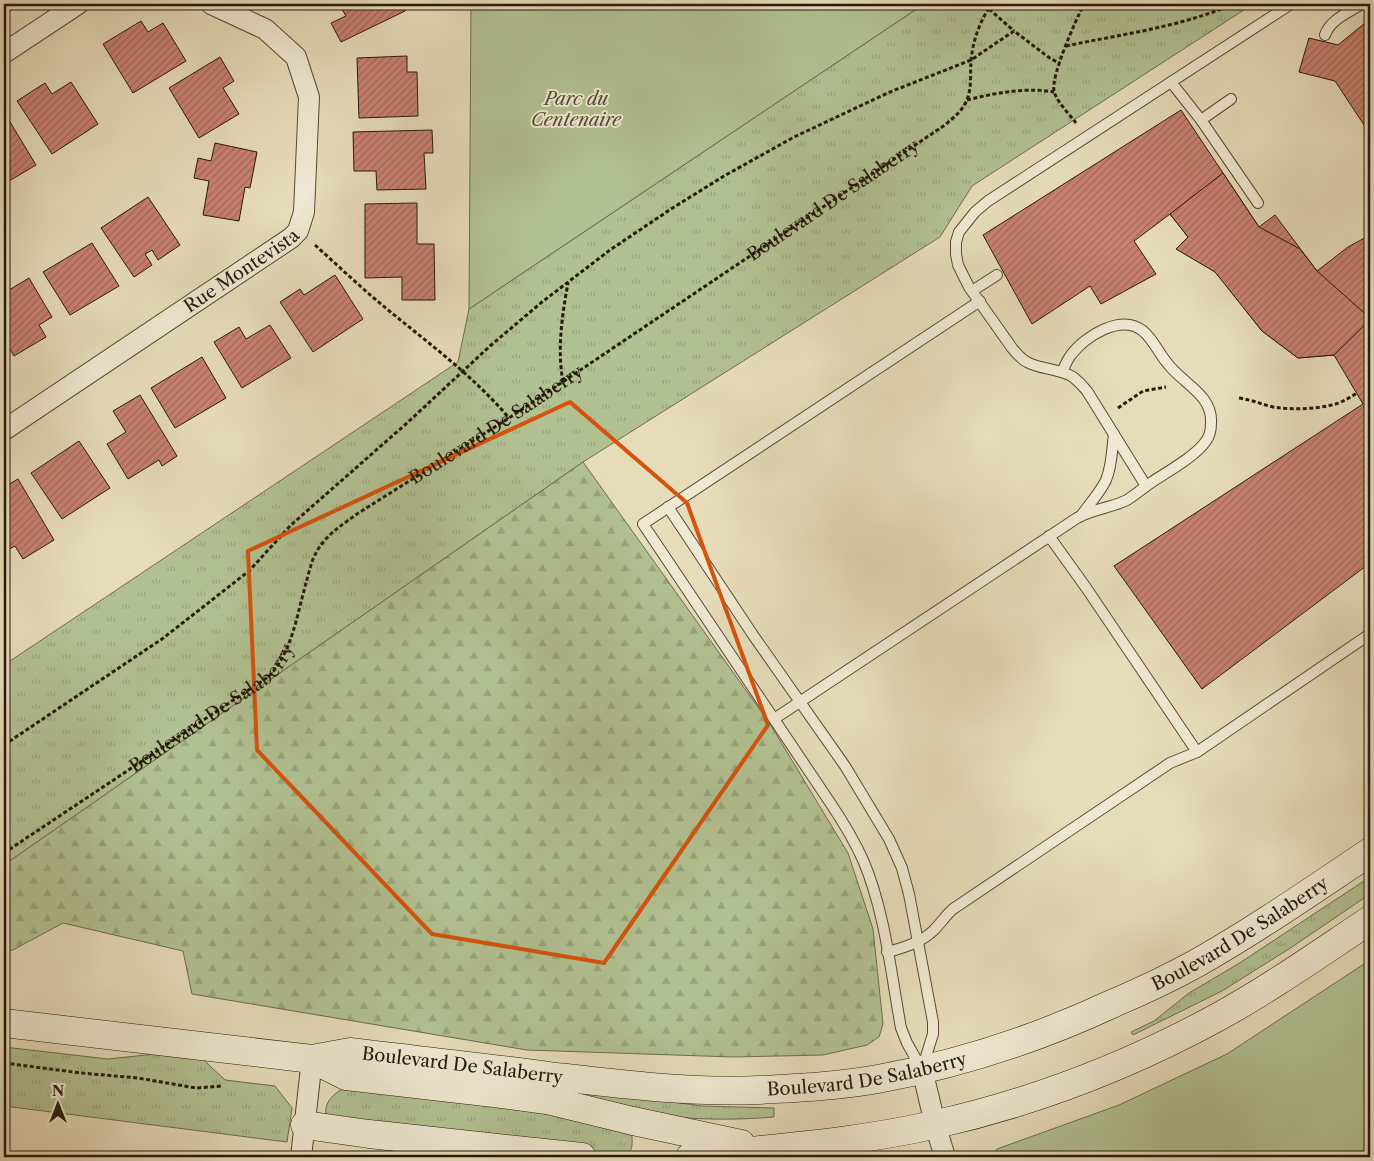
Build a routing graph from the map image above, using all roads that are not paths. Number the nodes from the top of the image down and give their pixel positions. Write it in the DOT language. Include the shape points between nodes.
graph roads {
  1 [pos="78,4"];
  2 [pos="211,4"];
  3 [pos="1291,4"];
  4 [pos="1362,4"];
  5 [pos="1325,35"];
  6 [pos="4,52"];
  7 [pos="1172,82"];
  8 [pos="1231,100"];
  9 [pos="1201,120"];
  10 [pos="1258,203"];
  11 [pos="997,275"];
  12 [pos="972,291"];
  13 [pos="980,301"];
  14 [pos="1062,372"];
  15 [pos="4,430"];
  16 [pos="1114,434"];
  17 [pos="1146,486"];
  18 [pos="668,507"];
  19 [pos="1081,516"];
  20 [pos="1049,536"];
  21 [pos="1370,634"];
  22 [pos="800,701"];
  23 [pos="774,719"];
  24 [pos="1197,752"];
  25 [pos="1370,852"];
  26 [pos="1370,920"];
  27 [pos="918,941"];
  28 [pos="887,952"];
  29 [pos="4,1023"];
  30 [pos="312,1059"];
  31 [pos="922,1069"];
  32 [pos="935,1124"];
  33 [pos="305,1125"];
  34 [pos="764,1149"];
  35 [pos="301,1157"];
  36 [pos="582,1157"];
  37 [pos="690,1157"];
  38 [pos="946,1157"];
  1 -- 6 [label="street"];
  2 -- 15 [label="street, Rue Montevista" via="264,29 296,57 309,97 304,212 298,231"];
  3 -- 7 [label="lane"];
  4 -- 5 [label="lane" via="1329,26"];
  7 -- 9 [label="lane"];
  7 -- 12 [label="lane" via="975,212 959,232 956,242 958,265"];
  8 -- 9 [label="lane"];
  9 -- 10 [label="lane"];
  11 -- 12 [label="lane"];
  12 -- 13 [label="lane"];
  13 -- 14 [label="lane" via="1027,363"];
  13 -- 18 [label="lane"];
  14 -- 16 [label="lane" via="1072,376 1087,391"];
  14 -- 17 [label="lane" via="1070,356 1084,342 1112,325 1131,325 1143,331 1168,364 1202,396 1210,411 1209,437 1187,458"];
  16 -- 17 [label="lane"];
  16 -- 19 [label="lane" via="1106,480"];
  17 -- 19 [label="lane" via="1126,500"];
  18 -- 22 [label="lane"];
  18 -- 23 [label="lane" via="642,524"];
  19 -- 20 [label="lane"];
  20 -- 22 [label="lane"];
  20 -- 24 [label="lane"];
  21 -- 24 [label="lane"];
  22 -- 23 [label="lane"];
  22 -- 27 [label="lane" via="864,796 897,856 909,894"];
  23 -- 28 [label="lane" via="854,841 873,888"];
  24 -- 27 [label="lane" via="1170,763 953,908 933,931"];
  25 -- 31 [label="street, Boulevard De Salaberry" via="1253,930 1154,985 1030,1038"];
  26 -- 32 [label="street, Boulevard De Salaberry" via="1242,1003 1160,1046 1024,1100"];
  27 -- 28 [label="lane"];
  27 -- 31 [label="lane" via="933,1022 933,1034"];
  28 -- 31 [label="lane" via="901,1028"];
  29 -- 30 [label="street, Boulevard De Salaberry"];
  30 -- 31 [label="street, Boulevard De Salaberry" via="350,1052 625,1085 732,1090 836,1084"];
  30 -- 33 [label="street"];
  30 -- 34 [label="street, Boulevard De Salaberry" via="346,1076 547,1100"];
  31 -- 32 [label="street"];
  32 -- 34 [label="street, Boulevard De Salaberry" via="881,1135"];
  32 -- 38 [label="street"];
  33 -- 35 [label="street"];
  33 -- 36 [label="street"];
  34 -- 37 [label="street, Boulevard De Salaberry"];
}
